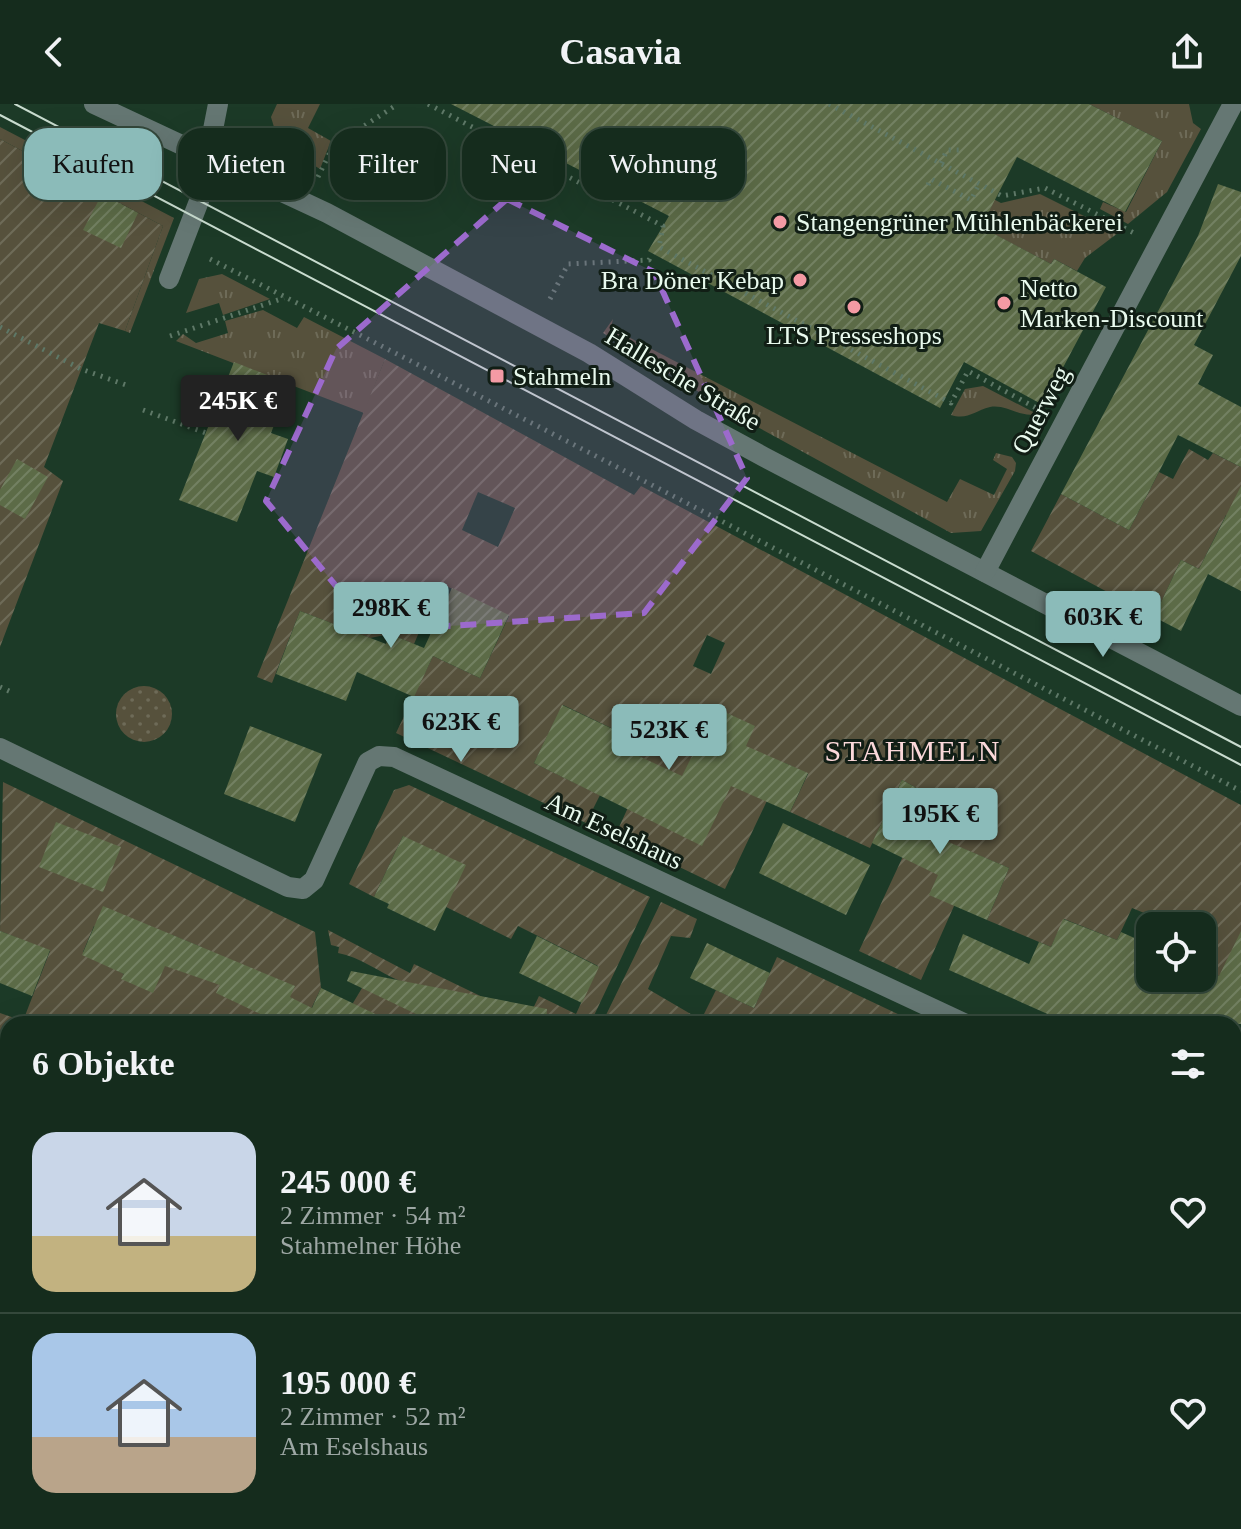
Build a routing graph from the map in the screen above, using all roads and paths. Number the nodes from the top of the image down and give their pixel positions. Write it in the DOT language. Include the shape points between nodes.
graph roads {
  1 [pos="94,104"];
  2 [pos="218,104"];
  3 [pos="398,104"];
  4 [pos="428,104"];
  5 [pos="829,104"];
  6 [pos="1233,104"];
  7 [pos="212,128"];
  8 [pos="178,143"];
  9 [pos="963,150"];
  10 [pos="940,164"];
  11 [pos="317,178"];
  12 [pos="979,184"];
  13 [pos="928,185"];
  14 [pos="199,200"];
  15 [pos="300,200"];
  16 [pos="1120,226"];
  17 [pos="652,253"];
  18 [pos="210,259"];
  19 [pos="169,279"];
  20 [pos="285,297"];
  21 [pos="550,299"];
  22 [pos="0,327"];
  23 [pos="170,336"];
  24 [pos="126,385"];
  25 [pos="1038,409"];
  26 [pos="143,410"];
  27 [pos="206,433"];
  28 [pos="985,572"];
  29 [pos="0,687"];
  30 [pos="11,692"];
  31 [pos="1241,706"];
  32 [pos="0,748"];
  33 [pos="1241,791"];
  34 [pos="949,1016"];
  1 -- 8 [label="street, Hallesche Straße"];
  2 -- 7 [label="street"];
  3 -- 11 [label="path" via="333,146"];
  4 -- 25 [label="path" via="663,226 659,247 951,403 968,371"];
  5 -- 10 [label="path"];
  6 -- 28 [label="street, Querweg"];
  9 -- 10 [label="path" via="947,150"];
  10 -- 12 [label="path"];
  12 -- 13 [label="path" via="971,200 931,179"];
  12 -- 16 [label="path" via="1002,196 1045,188"];
  14 -- 19 [label="street"];
  15 -- 28 [label="street, Hallesche Straße" via="589,353 696,420"];
  17 -- 21 [label="path" via="649,260 568,264"];
  18 -- 20 [label="path"];
  20 -- 23 [label="path"];
  20 -- 33 [label="path"];
  22 -- 24 [label="path" via="81,369"];
  26 -- 27 [label="path"];
  28 -- 31 [label="street, Hallesche Straße"];
  29 -- 30 [label="path"];
  32 -- 34 [label="street, Am Eselshaus" via="288,887 303,889 314,880 368,762 394,757"];
}
